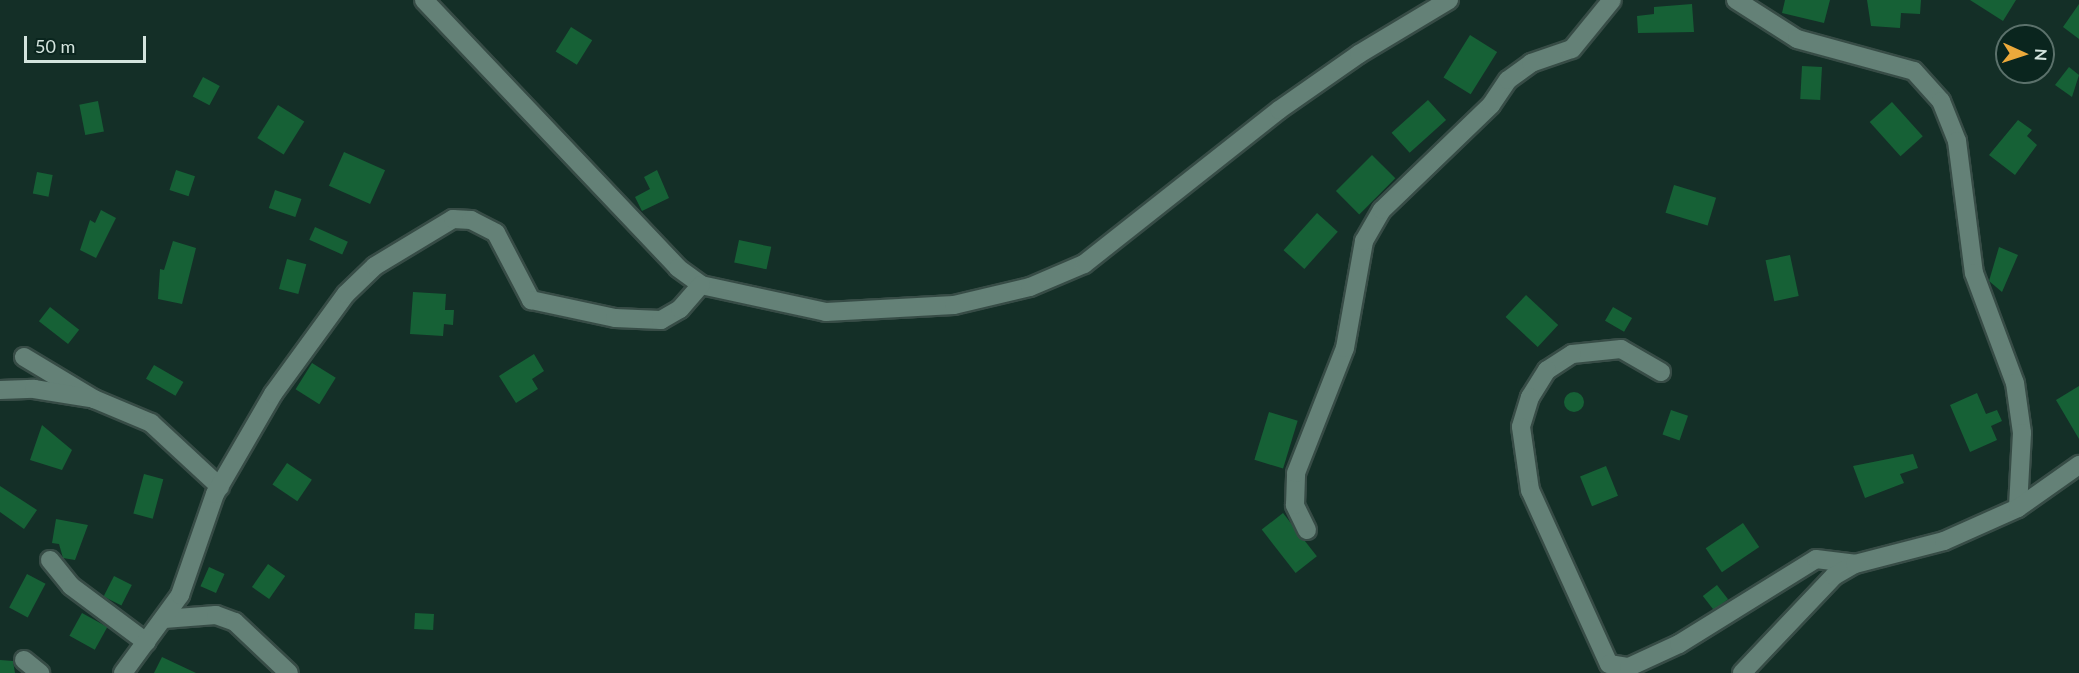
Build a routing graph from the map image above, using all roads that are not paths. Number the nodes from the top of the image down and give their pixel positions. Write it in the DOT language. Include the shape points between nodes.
graph roads {
  1 [pos="424,0"];
  2 [pos="1449,0"];
  3 [pos="1612,0"];
  4 [pos="1736,0"];
  5 [pos="701,285"];
  6 [pos="24,357"];
  7 [pos="1661,372"];
  8 [pos="0,390"];
  9 [pos="94,399"];
  10 [pos="2079,465"];
  11 [pos="220,487"];
  12 [pos="2018,508"];
  13 [pos="1306,530"];
  14 [pos="50,560"];
  15 [pos="1855,564"];
  16 [pos="164,619"];
  17 [pos="146,642"];
  18 [pos="24,660"];
  19 [pos="40,673"];
  20 [pos="123,673"];
  21 [pos="290,673"];
  22 [pos="1742,673"];
  1 -- 5 [label="street" via="678,268"];
  2 -- 5 [label="street" via="1279,110 1084,264 1030,287 954,305 826,312"];
  3 -- 13 [label="street" via="1572,49 1531,63 1508,80 1491,105 1382,210 1364,241 1345,348 1296,473 1295,505"];
  4 -- 12 [label="street" via="1797,39 1914,71 1941,101 1957,141 1974,273 2015,383 2022,433"];
  5 -- 11 [label="street" via="680,309 662,320 615,318 531,300 496,233 471,220 453,219 375,266 346,294 273,394"];
  6 -- 9 [label="street"];
  7 -- 15 [label="street" via="1621,349 1572,354 1547,370 1530,397 1521,427 1530,490 1602,656 1620,667 1646,661 1739,609 1792,570 1816,559"];
  8 -- 9 [label="street" via="34,389"];
  9 -- 11 [label="street" via="151,423"];
  10 -- 12 [label="street"];
  11 -- 16 [label="street" via="180,595"];
  12 -- 15 [label="street" via="1944,541"];
  14 -- 17 [label="street" via="71,586"];
  15 -- 22 [label="street" via="1834,576"];
  16 -- 17 [label="street"];
  16 -- 21 [label="street" via="216,615 235,622"];
  17 -- 20 [label="street"];
  18 -- 19 [label="street"];
}
